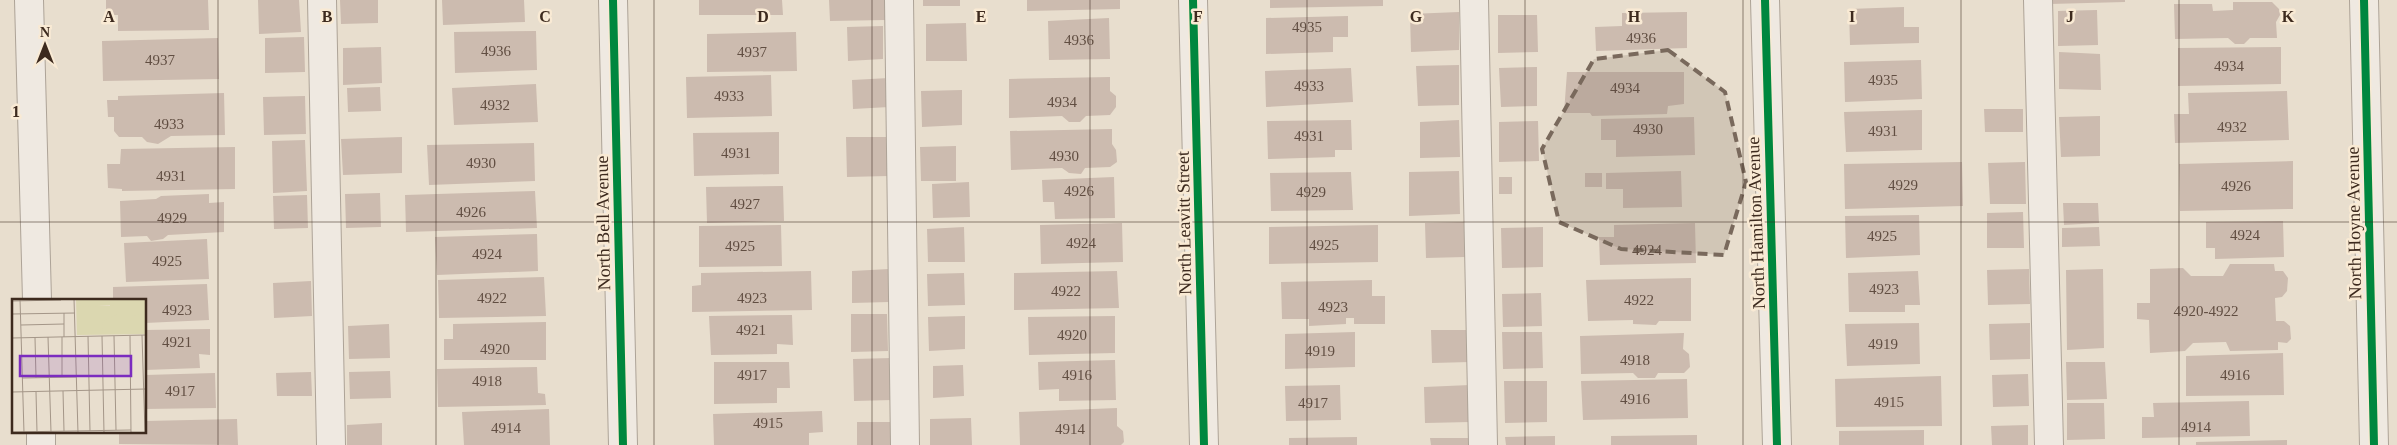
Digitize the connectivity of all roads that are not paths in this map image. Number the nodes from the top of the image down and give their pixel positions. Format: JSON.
{"nodes":[{"id":1,"x":29,"y":0,"type":"edge"},
{"id":2,"x":322,"y":0,"type":"edge"},
{"id":3,"x":614,"y":0,"type":"edge"},
{"id":4,"x":899,"y":0,"type":"edge"},
{"id":5,"x":1193,"y":0,"type":"edge"},
{"id":6,"x":1474,"y":0,"type":"edge"},
{"id":7,"x":1765,"y":0,"type":"edge"},
{"id":8,"x":2038,"y":0,"type":"edge"},
{"id":9,"x":2364,"y":0,"type":"edge"},
{"id":10,"x":37,"y":299,"type":"edge"},
{"id":11,"x":41,"y":432,"type":"edge"},
{"id":12,"x":41,"y":445,"type":"edge"},
{"id":13,"x":331,"y":445,"type":"edge"},
{"id":14,"x":622,"y":445,"type":"edge"},
{"id":15,"x":905,"y":445,"type":"edge"},
{"id":16,"x":1204,"y":445,"type":"edge"},
{"id":17,"x":1483,"y":445,"type":"edge"},
{"id":18,"x":1776,"y":445,"type":"edge"},
{"id":19,"x":2049,"y":445,"type":"edge"},
{"id":20,"x":2374,"y":445,"type":"edge"}],
"edges":[{"from":1,"to":10,"type":"street"},
{"from":2,"to":13,"type":"street"},
{"from":3,"to":14,"type":"street","name":"North Bell Avenue"},
{"from":4,"to":15,"type":"street"},
{"from":5,"to":16,"type":"street","name":"North Leavitt Street"},
{"from":6,"to":17,"type":"street"},
{"from":7,"to":18,"type":"street","name":"North Hamilton Avenue"},
{"from":8,"to":19,"type":"street"},
{"from":9,"to":20,"type":"street","name":"North Hoyne Avenue"},
{"from":11,"to":12,"type":"street"}]}
